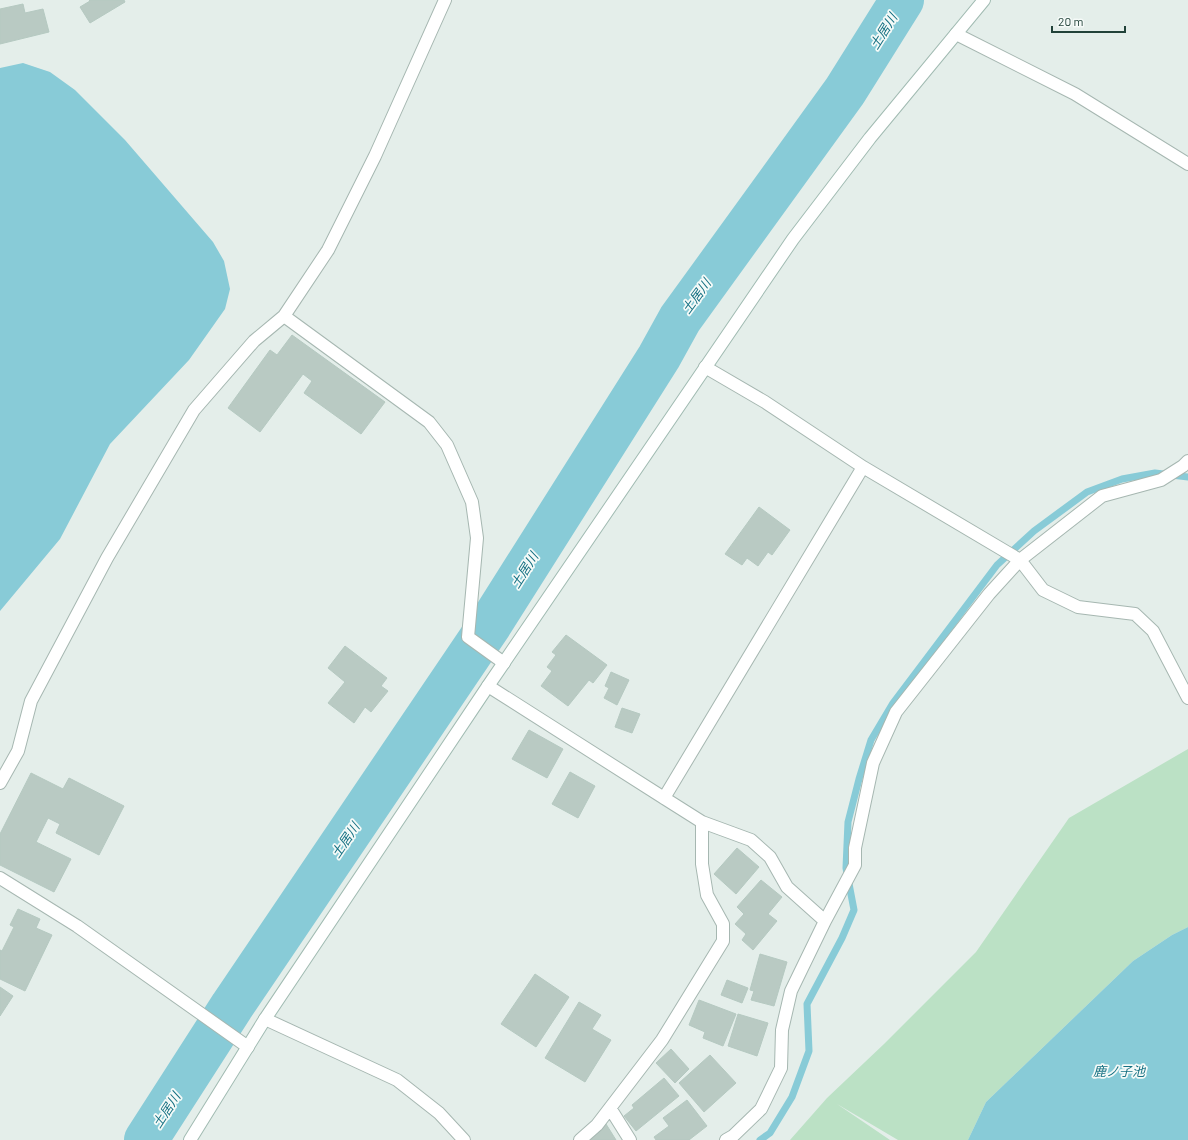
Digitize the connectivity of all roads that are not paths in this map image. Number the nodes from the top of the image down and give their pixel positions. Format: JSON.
{"nodes":[{"id":1,"x":445,"y":0,"type":"edge"},
{"id":2,"x":984,"y":0,"type":"edge"},
{"id":3,"x":956,"y":34,"type":"junction"},
{"id":4,"x":1188,"y":164,"type":"edge"},
{"id":5,"x":284,"y":316,"type":"junction"},
{"id":6,"x":705,"y":367,"type":"junction"},
{"id":7,"x":1188,"y":461,"type":"edge"},
{"id":8,"x":863,"y":467,"type":"junction"},
{"id":9,"x":1020,"y":560,"type":"junction"},
{"id":10,"x":504,"y":664,"type":"junction"},
{"id":11,"x":488,"y":686,"type":"junction"},
{"id":12,"x":1188,"y":698,"type":"edge"},
{"id":13,"x":0,"y":783,"type":"edge"},
{"id":14,"x":664,"y":798,"type":"junction"},
{"id":15,"x":702,"y":822,"type":"junction"},
{"id":16,"x":0,"y":878,"type":"edge"},
{"id":17,"x":825,"y":921,"type":"junction"},
{"id":18,"x":266,"y":1019,"type":"junction"},
{"id":19,"x":248,"y":1047,"type":"junction"},
{"id":20,"x":610,"y":1108,"type":"junction"},
{"id":21,"x":190,"y":1140,"type":"edge"},
{"id":22,"x":464,"y":1140,"type":"edge"},
{"id":23,"x":580,"y":1140,"type":"edge"},
{"id":24,"x":630,"y":1140,"type":"edge"},
{"id":25,"x":726,"y":1140,"type":"edge"}],
"edges":[{"from":1,"to":5,"type":"street"},
{"from":2,"to":3,"type":"street"},
{"from":3,"to":4,"type":"street"},
{"from":3,"to":6,"type":"street"},
{"from":5,"to":10,"type":"street"},
{"from":5,"to":13,"type":"street"},
{"from":6,"to":8,"type":"street"},
{"from":6,"to":10,"type":"street"},
{"from":7,"to":9,"type":"street"},
{"from":8,"to":9,"type":"street"},
{"from":8,"to":14,"type":"street"},
{"from":9,"to":12,"type":"street"},
{"from":9,"to":17,"type":"street"},
{"from":10,"to":11,"type":"street"},
{"from":11,"to":14,"type":"street"},
{"from":11,"to":18,"type":"street"},
{"from":14,"to":15,"type":"street"},
{"from":15,"to":17,"type":"street"},
{"from":15,"to":20,"type":"street"},
{"from":16,"to":19,"type":"street"},
{"from":17,"to":25,"type":"street"},
{"from":18,"to":19,"type":"street"},
{"from":18,"to":22,"type":"street"},
{"from":19,"to":21,"type":"street"},
{"from":20,"to":23,"type":"street"},
{"from":20,"to":24,"type":"street"}]}
